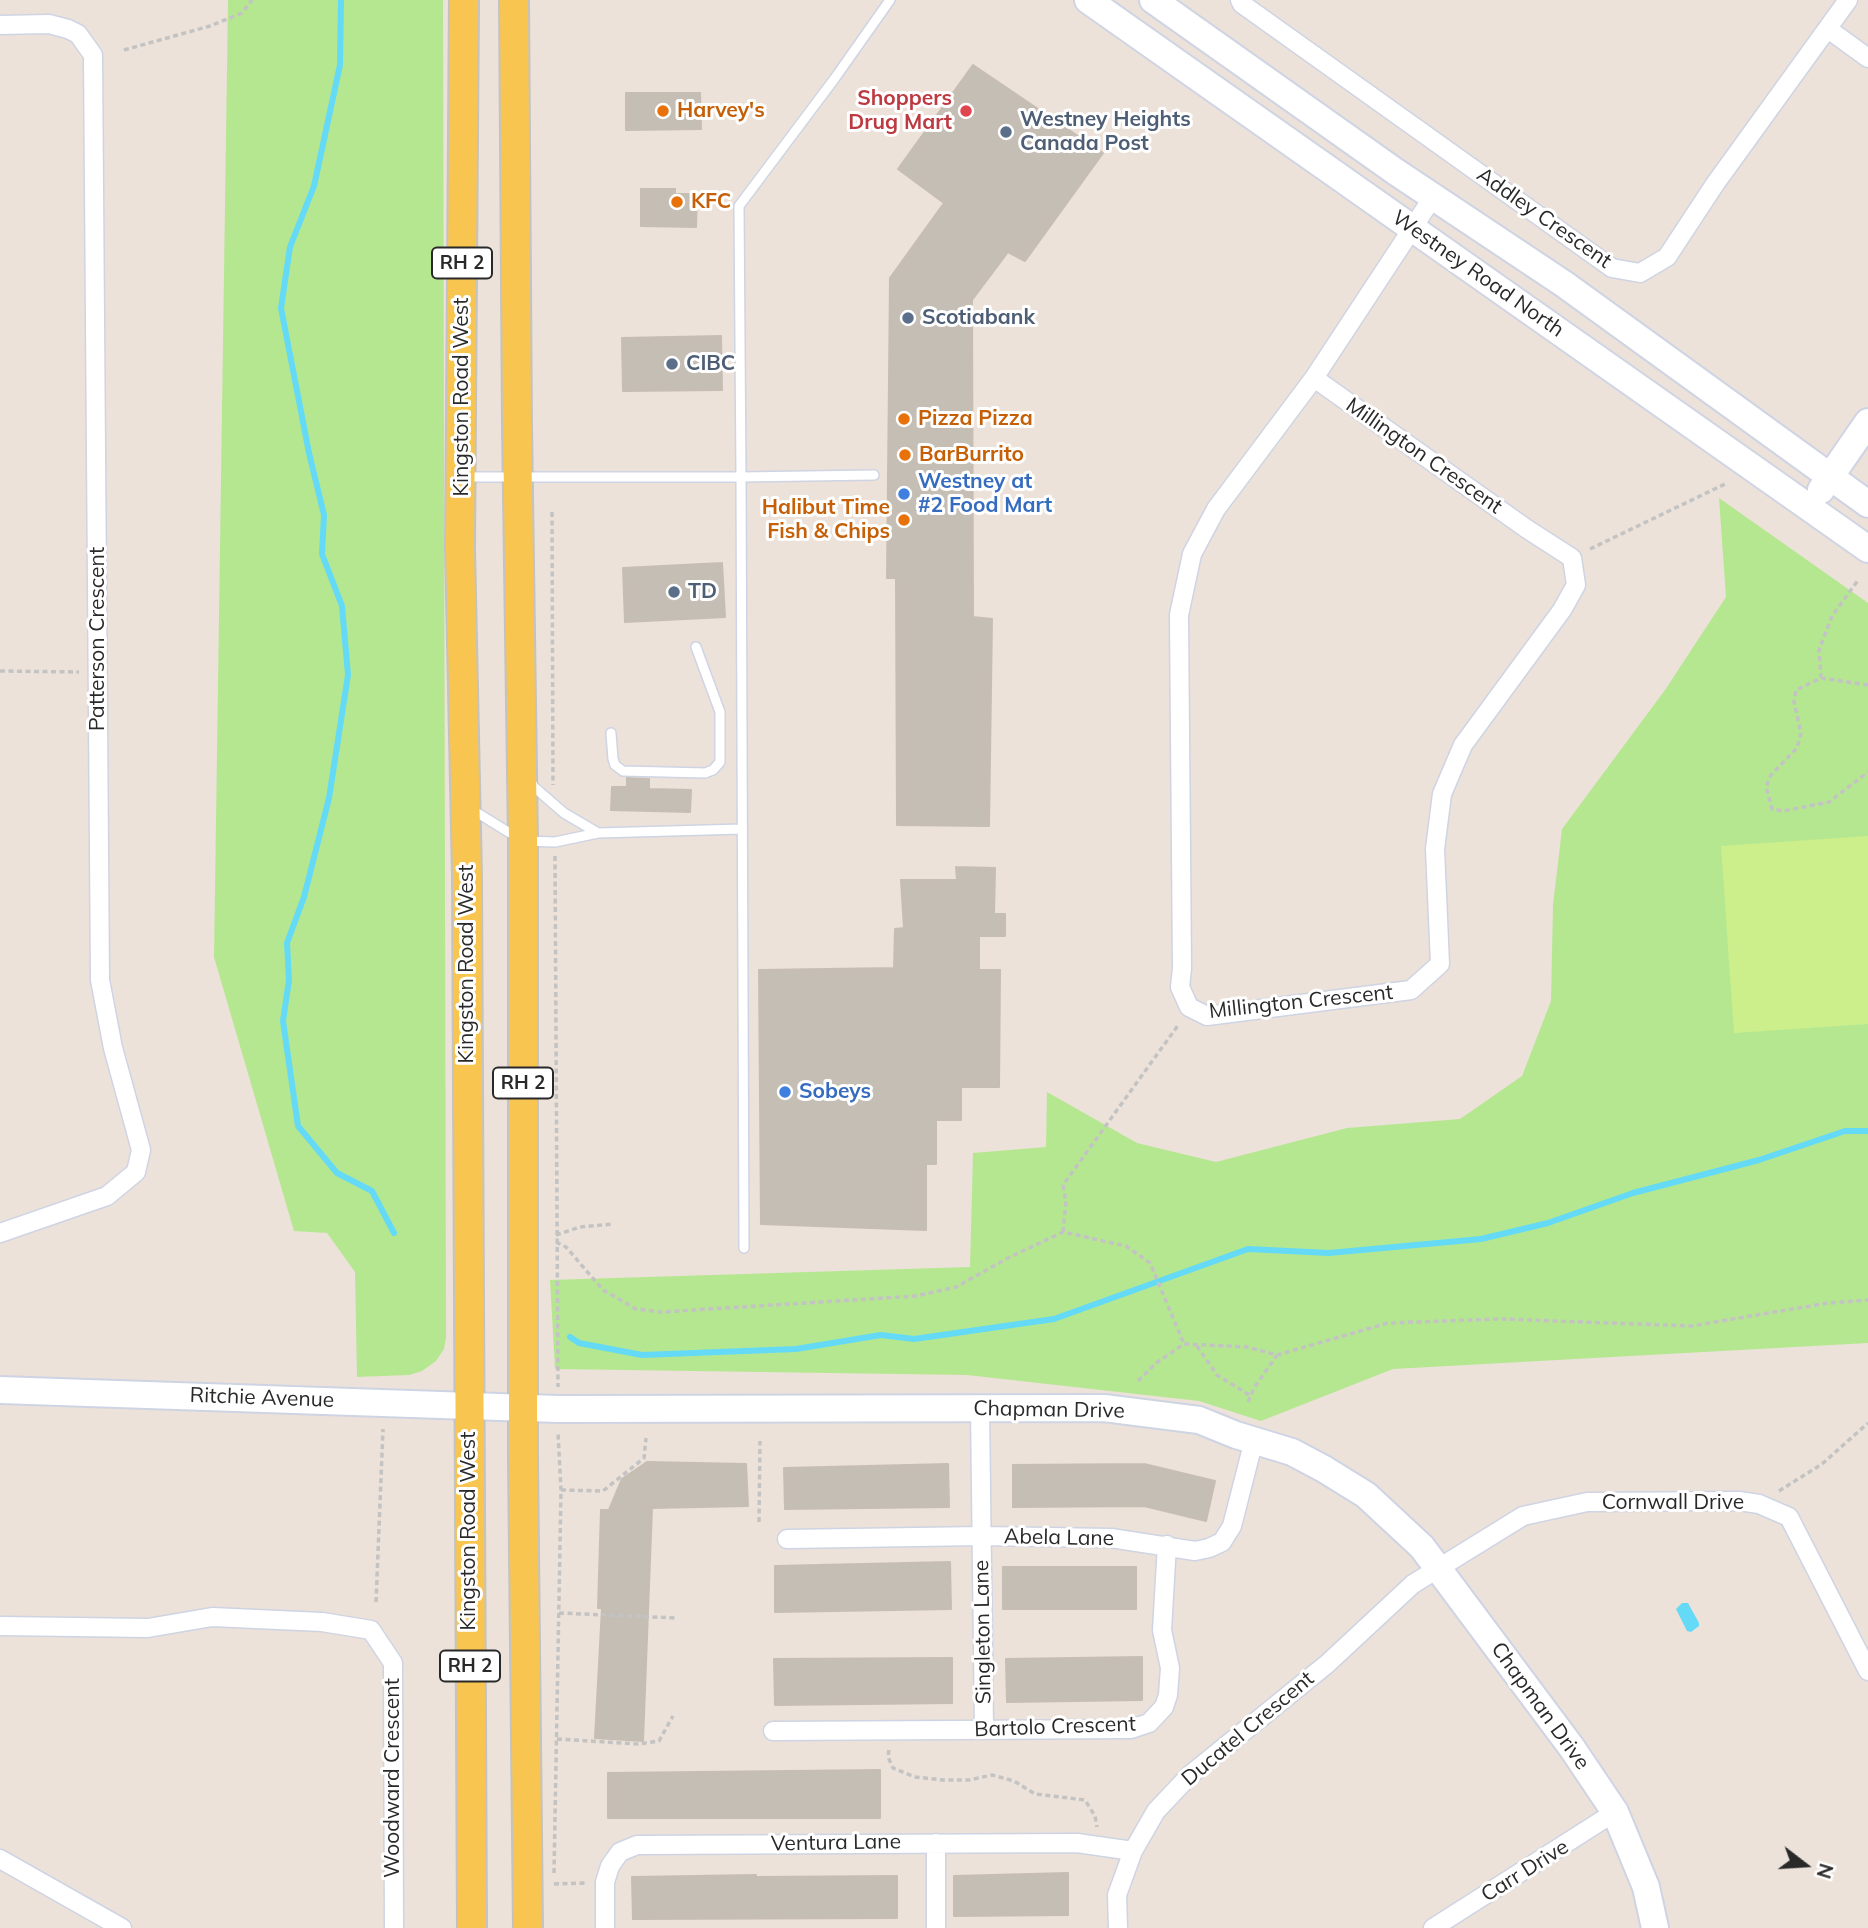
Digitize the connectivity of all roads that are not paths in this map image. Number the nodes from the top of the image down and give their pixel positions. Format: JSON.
{"nodes":[{"id":1,"x":464,"y":0,"type":"edge"},
{"id":2,"x":514,"y":0,"type":"edge"},
{"id":3,"x":890,"y":0,"type":"edge"},
{"id":4,"x":1088,"y":0,"type":"edge"},
{"id":5,"x":1153,"y":0,"type":"edge"},
{"id":6,"x":1240,"y":0,"type":"edge"},
{"id":7,"x":1848,"y":0,"type":"edge"},
{"id":8,"x":0,"y":25,"type":"edge"},
{"id":9,"x":1828,"y":30,"type":"junction"},
{"id":10,"x":1868,"y":58,"type":"edge"},
{"id":11,"x":1282,"y":91,"type":"junction"},
{"id":12,"x":1261,"y":122,"type":"junction"},
{"id":13,"x":1433,"y":197,"type":"junction"},
{"id":14,"x":1413,"y":228,"type":"junction"},
{"id":15,"x":1314,"y":378,"type":"junction"},
{"id":16,"x":1868,"y":422,"type":"edge"},
{"id":17,"x":874,"y":475,"type":"dead end"},
{"id":18,"x":461,"y":477,"type":"junction"},
{"id":19,"x":519,"y":477,"type":"junction"},
{"id":20,"x":741,"y":477,"type":"junction"},
{"id":21,"x":1830,"y":477,"type":"junction"},
{"id":22,"x":1868,"y":504,"type":"edge"},
{"id":23,"x":1809,"y":509,"type":"junction"},
{"id":24,"x":1868,"y":549,"type":"edge"},
{"id":25,"x":696,"y":647,"type":"dead end"},
{"id":26,"x":611,"y":733,"type":"dead end"},
{"id":27,"x":523,"y":759,"type":"junction"},
{"id":28,"x":465,"y":805,"type":"junction"},
{"id":29,"x":742,"y":829,"type":"junction"},
{"id":30,"x":598,"y":833,"type":"junction"},
{"id":31,"x":523,"y":841,"type":"junction"},
{"id":32,"x":0,"y":1233,"type":"edge"},
{"id":33,"x":744,"y":1248,"type":"dead end"},
{"id":34,"x":0,"y":1390,"type":"edge"},
{"id":35,"x":468,"y":1405,"type":"junction"},
{"id":36,"x":523,"y":1408,"type":"junction"},
{"id":37,"x":980,"y":1409,"type":"junction"},
{"id":38,"x":1254,"y":1440,"type":"junction"},
{"id":39,"x":982,"y":1536,"type":"junction"},
{"id":40,"x":787,"y":1539,"type":"dead end"},
{"id":41,"x":1167,"y":1545,"type":"junction"},
{"id":42,"x":1439,"y":1570,"type":"junction"},
{"id":43,"x":0,"y":1626,"type":"edge"},
{"id":44,"x":1868,"y":1671,"type":"edge"},
{"id":45,"x":984,"y":1729,"type":"junction"},
{"id":46,"x":773,"y":1731,"type":"dead end"},
{"id":47,"x":1615,"y":1812,"type":"junction"},
{"id":48,"x":936,"y":1843,"type":"junction"},
{"id":49,"x":1133,"y":1851,"type":"junction"},
{"id":50,"x":0,"y":1859,"type":"edge"},
{"id":51,"x":122,"y":1928,"type":"edge"},
{"id":52,"x":394,"y":1928,"type":"edge"},
{"id":53,"x":472,"y":1928,"type":"edge"},
{"id":54,"x":527,"y":1928,"type":"edge"},
{"id":55,"x":605,"y":1928,"type":"edge"},
{"id":56,"x":936,"y":1928,"type":"edge"},
{"id":57,"x":1118,"y":1928,"type":"edge"},
{"id":58,"x":1433,"y":1928,"type":"edge"},
{"id":59,"x":1655,"y":1928,"type":"edge"}],
"edges":[{"from":1,"to":18,"type":"main road","name":"Kingston Road West","number":"RH 2"},
{"from":2,"to":19,"type":"main road","number":"RH 2"},
{"from":3,"to":20,"type":"lane"},
{"from":4,"to":12,"type":"street","name":"Westney Road North"},
{"from":5,"to":11,"type":"street","name":"Westney Road North"},
{"from":6,"to":9,"type":"street","name":"Addley Crescent"},
{"from":7,"to":9,"type":"street","name":"Addley Crescent"},
{"from":8,"to":32,"type":"street","name":"Patterson Crescent"},
{"from":9,"to":10,"type":"street"},
{"from":11,"to":12,"type":"street"},
{"from":11,"to":13,"type":"street","name":"Westney Road North"},
{"from":12,"to":14,"type":"street","name":"Westney Road North"},
{"from":13,"to":14,"type":"street","name":"Millington Crescent"},
{"from":13,"to":21,"type":"street","name":"Westney Road North"},
{"from":14,"to":15,"type":"street","name":"Millington Crescent"},
{"from":14,"to":23,"type":"street","name":"Westney Road North"},
{"from":15,"to":15,"type":"street","name":"Millington Crescent"},
{"from":16,"to":21,"type":"street"},
{"from":17,"to":20,"type":"lane"},
{"from":18,"to":19,"type":"lane"},
{"from":18,"to":28,"type":"main road","name":"Kingston Road West","number":"RH 2"},
{"from":19,"to":20,"type":"lane"},
{"from":19,"to":27,"type":"main road","number":"RH 2"},
{"from":20,"to":29,"type":"lane"},
{"from":21,"to":22,"type":"street","name":"Westney Road North"},
{"from":21,"to":23,"type":"street"},
{"from":23,"to":24,"type":"street","name":"Westney Road North"},
{"from":25,"to":26,"type":"lane"},
{"from":27,"to":30,"type":"lane"},
{"from":27,"to":31,"type":"main road","number":"RH 2"},
{"from":28,"to":31,"type":"lane"},
{"from":28,"to":35,"type":"main road","name":"Kingston Road West","number":"RH 2"},
{"from":29,"to":30,"type":"lane"},
{"from":29,"to":33,"type":"lane"},
{"from":30,"to":31,"type":"lane"},
{"from":31,"to":36,"type":"main road","number":"RH 2"},
{"from":34,"to":35,"type":"street","name":"Ritchie Avenue"},
{"from":35,"to":36,"type":"street","name":"Ritchie Avenue"},
{"from":35,"to":53,"type":"main road","name":"Kingston Road West","number":"RH 2"},
{"from":36,"to":37,"type":"street","name":"Chapman Drive"},
{"from":36,"to":54,"type":"main road","number":"RH 2"},
{"from":37,"to":38,"type":"street","name":"Chapman Drive"},
{"from":37,"to":39,"type":"street","name":"Singleton Lane"},
{"from":38,"to":41,"type":"street","name":"Abela Lane"},
{"from":38,"to":42,"type":"street","name":"Chapman Drive"},
{"from":39,"to":40,"type":"street","name":"Abela Lane"},
{"from":39,"to":41,"type":"street","name":"Abela Lane"},
{"from":39,"to":45,"type":"street","name":"Singleton Lane"},
{"from":41,"to":45,"type":"street","name":"Bartolo Crescent"},
{"from":42,"to":44,"type":"street","name":"Cornwall Drive"},
{"from":42,"to":47,"type":"street","name":"Chapman Drive"},
{"from":42,"to":49,"type":"street","name":"Ducatel Crescent"},
{"from":43,"to":52,"type":"street","name":"Woodward Crescent"},
{"from":45,"to":46,"type":"street","name":"Bartolo Crescent"},
{"from":47,"to":58,"type":"street","name":"Carr Drive"},
{"from":47,"to":59,"type":"street","name":"Chapman Drive"},
{"from":48,"to":49,"type":"street","name":"Ventura Lane"},
{"from":48,"to":55,"type":"street","name":"Ventura Lane"},
{"from":48,"to":56,"type":"street"},
{"from":49,"to":57,"type":"street","name":"Ducatel Crescent"},
{"from":50,"to":51,"type":"street"}]}
